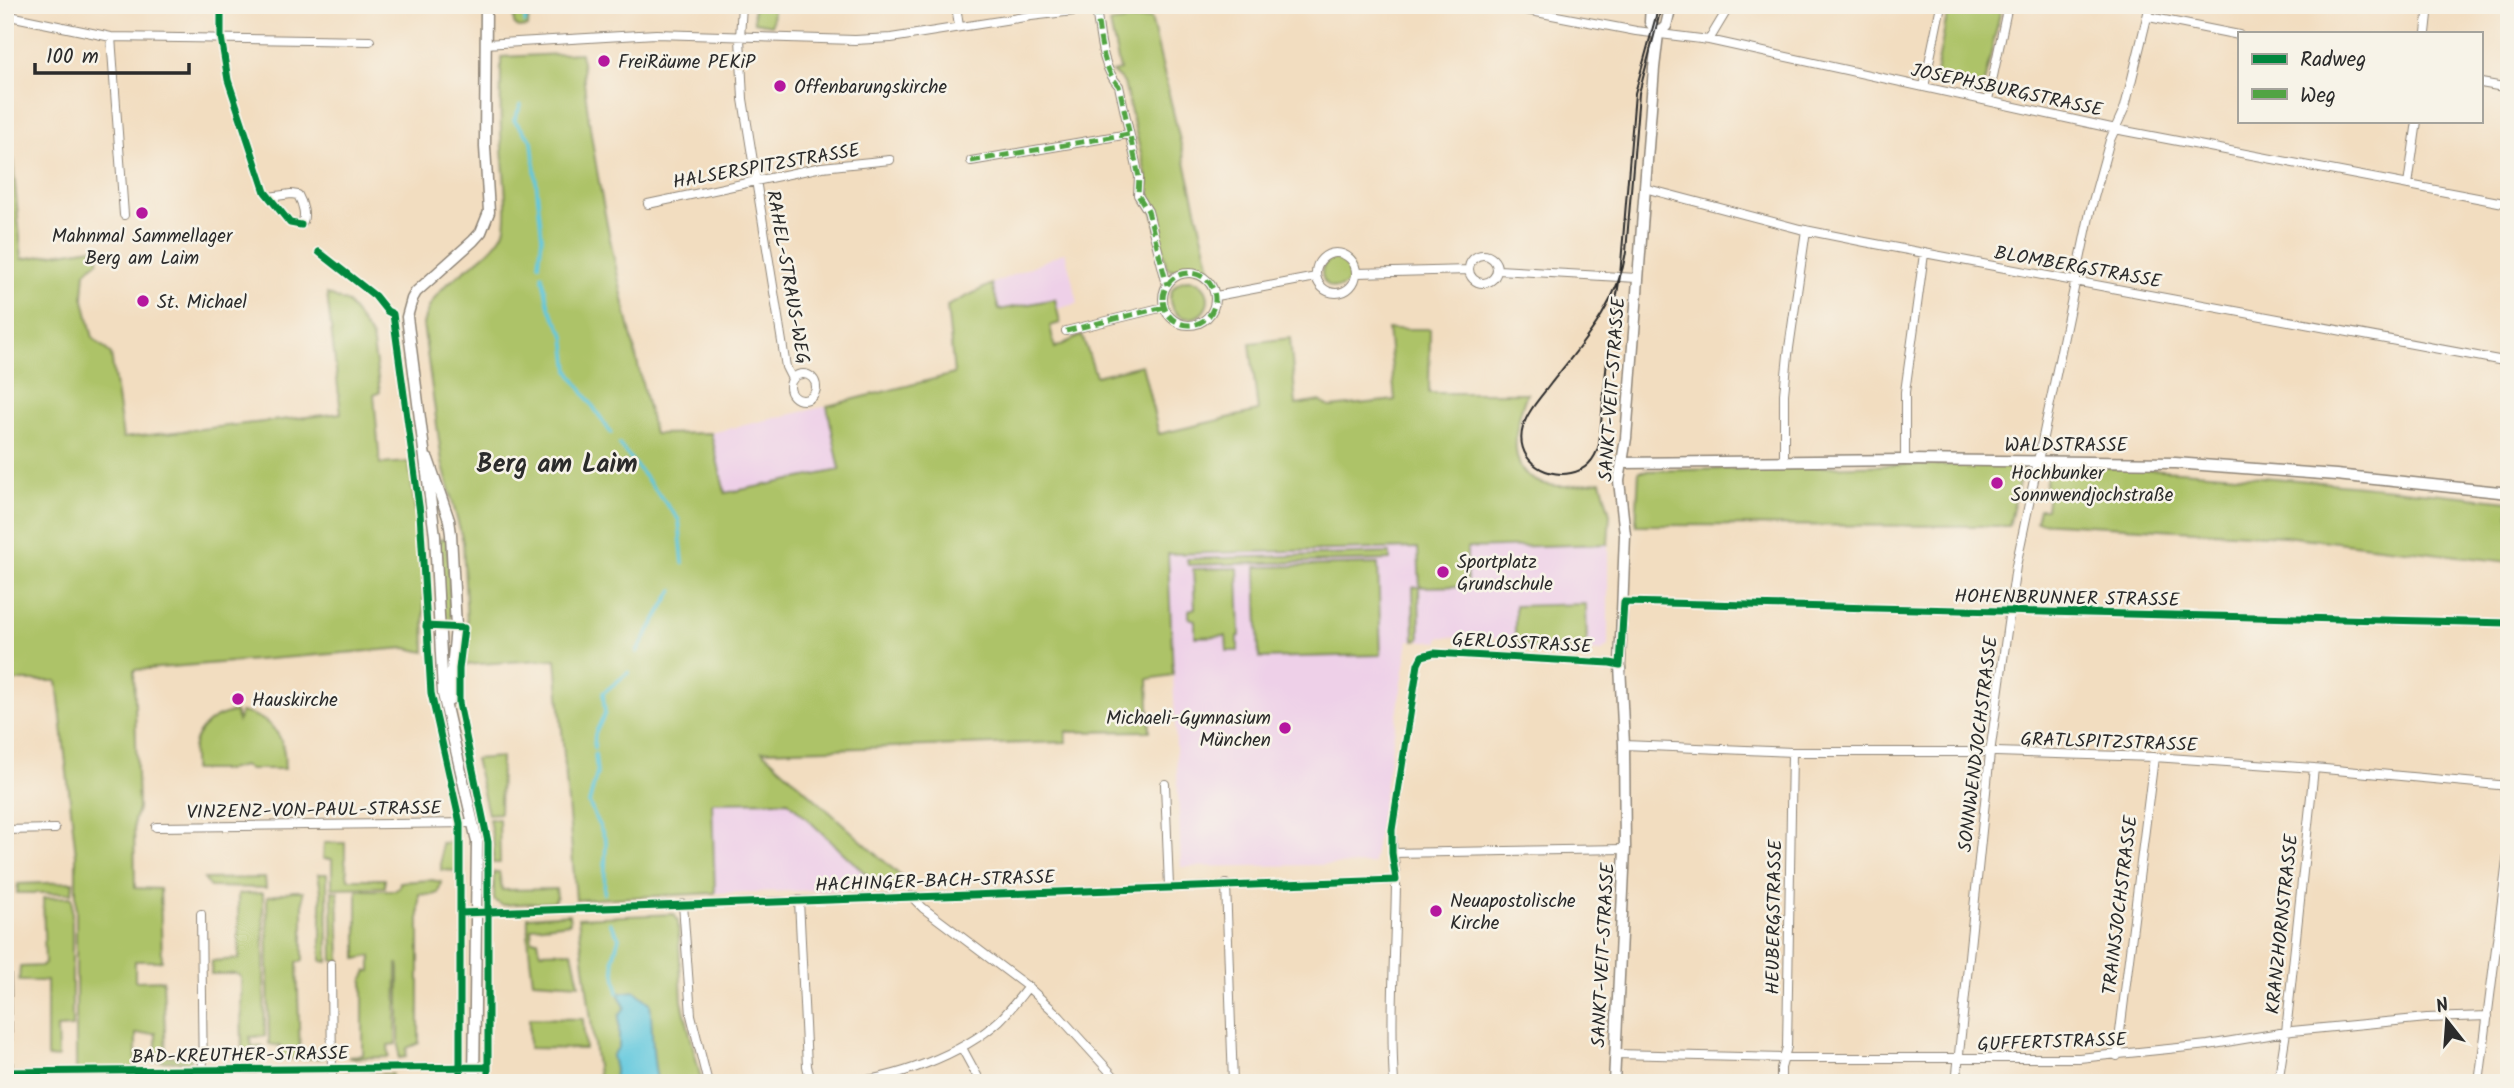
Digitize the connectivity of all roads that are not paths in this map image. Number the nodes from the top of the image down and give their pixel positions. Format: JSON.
{"nodes":[{"id":1,"x":221,"y":5,"type":"edge"},
{"id":2,"x":486,"y":5,"type":"edge"},
{"id":3,"x":743,"y":5,"type":"edge"},
{"id":4,"x":956,"y":5,"type":"edge"},
{"id":5,"x":1125,"y":5,"type":"edge"},
{"id":6,"x":1499,"y":5,"type":"edge"},
{"id":7,"x":1651,"y":5,"type":"edge"},
{"id":8,"x":1671,"y":5,"type":"edge"},
{"id":9,"x":1730,"y":5,"type":"edge"},
{"id":10,"x":1941,"y":5,"type":"edge"},
{"id":11,"x":2008,"y":5,"type":"edge"},
{"id":12,"x":2150,"y":5,"type":"edge"},
{"id":13,"x":2429,"y":5,"type":"edge"},
{"id":14,"x":1096,"y":8,"type":"junction"},
{"id":15,"x":1535,"y":8,"type":"edge"},
{"id":16,"x":5,"y":15,"type":"edge"},
{"id":17,"x":2149,"y":17,"type":"junction"},
{"id":18,"x":958,"y":27,"type":"junction"},
{"id":19,"x":2427,"y":32,"type":"edge"},
{"id":20,"x":1658,"y":34,"type":"junction"},
{"id":21,"x":2238,"y":35,"type":"edge"},
{"id":22,"x":111,"y":37,"type":"junction"},
{"id":23,"x":221,"y":37,"type":"junction"},
{"id":24,"x":740,"y":38,"type":"junction"},
{"id":25,"x":1709,"y":40,"type":"junction"},
{"id":26,"x":370,"y":41,"type":"dead end"},
{"id":27,"x":485,"y":44,"type":"junction"},
{"id":28,"x":2482,"y":83,"type":"edge"},
{"id":29,"x":1924,"y":87,"type":"junction"},
{"id":30,"x":2509,"y":88,"type":"edge"},
{"id":31,"x":1988,"y":100,"type":"junction"},
{"id":32,"x":2417,"y":122,"type":"edge"},
{"id":33,"x":2116,"y":129,"type":"junction"},
{"id":34,"x":1129,"y":134,"type":"junction"},
{"id":35,"x":890,"y":160,"type":"dead end"},
{"id":36,"x":971,"y":161,"type":"dead end"},
{"id":37,"x":756,"y":180,"type":"junction"},
{"id":38,"x":2408,"y":185,"type":"junction"},
{"id":39,"x":1644,"y":188,"type":"junction"},
{"id":40,"x":269,"y":197,"type":"junction"},
{"id":41,"x":649,"y":204,"type":"dead end"},
{"id":42,"x":2509,"y":204,"type":"edge"},
{"id":43,"x":124,"y":215,"type":"dead end"},
{"id":44,"x":1807,"y":230,"type":"junction"},
{"id":45,"x":1924,"y":254,"type":"junction"},
{"id":46,"x":1469,"y":270,"type":"junction"},
{"id":47,"x":1498,"y":270,"type":"junction"},
{"id":48,"x":1356,"y":273,"type":"junction"},
{"id":49,"x":1316,"y":277,"type":"junction"},
{"id":50,"x":1637,"y":278,"type":"junction"},
{"id":51,"x":2077,"y":282,"type":"junction"},
{"id":52,"x":1167,"y":285,"type":"junction"},
{"id":53,"x":1216,"y":296,"type":"junction"},
{"id":54,"x":1164,"y":307,"type":"junction"},
{"id":55,"x":1066,"y":331,"type":"dead end"},
{"id":56,"x":2509,"y":362,"type":"edge"},
{"id":57,"x":792,"y":379,"type":"dead end"},
{"id":58,"x":422,"y":443,"type":"junction"},
{"id":59,"x":1905,"y":460,"type":"junction"},
{"id":60,"x":1784,"y":461,"type":"junction"},
{"id":61,"x":2039,"y":461,"type":"junction"},
{"id":62,"x":1622,"y":463,"type":"junction"},
{"id":63,"x":2509,"y":493,"type":"edge"},
{"id":64,"x":1624,"y":602,"type":"junction"},
{"id":65,"x":2009,"y":611,"type":"junction"},
{"id":66,"x":2509,"y":623,"type":"edge"},
{"id":67,"x":1620,"y":665,"type":"junction"},
{"id":68,"x":448,"y":709,"type":"junction"},
{"id":69,"x":1624,"y":745,"type":"junction"},
{"id":70,"x":1792,"y":752,"type":"junction"},
{"id":71,"x":1990,"y":753,"type":"junction"},
{"id":72,"x":2154,"y":757,"type":"junction"},
{"id":73,"x":2314,"y":768,"type":"junction"},
{"id":74,"x":1165,"y":783,"type":"dead end"},
{"id":75,"x":2509,"y":786,"type":"edge"},
{"id":76,"x":473,"y":823,"type":"junction"},
{"id":77,"x":156,"y":827,"type":"dead end"},
{"id":78,"x":55,"y":829,"type":"dead end"},
{"id":79,"x":5,"y":830,"type":"edge"},
{"id":80,"x":2509,"y":845,"type":"edge"},
{"id":81,"x":1625,"y":849,"type":"junction"},
{"id":82,"x":1392,"y":853,"type":"junction"},
{"id":83,"x":1396,"y":880,"type":"junction"},
{"id":84,"x":1226,"y":884,"type":"junction"},
{"id":85,"x":1170,"y":887,"type":"junction"},
{"id":86,"x":911,"y":896,"type":"junction"},
{"id":87,"x":799,"y":900,"type":"junction"},
{"id":88,"x":683,"y":904,"type":"junction"},
{"id":89,"x":476,"y":912,"type":"junction"},
{"id":90,"x":201,"y":914,"type":"dead end"},
{"id":91,"x":6,"y":915,"type":"edge"},
{"id":92,"x":2505,"y":917,"type":"edge"},
{"id":93,"x":331,"y":964,"type":"dead end"},
{"id":94,"x":1028,"y":988,"type":"junction"},
{"id":95,"x":2488,"y":1016,"type":"junction"},
{"id":96,"x":2286,"y":1032,"type":"junction"},
{"id":97,"x":962,"y":1048,"type":"junction"},
{"id":98,"x":1615,"y":1054,"type":"junction"},
{"id":99,"x":2117,"y":1056,"type":"junction"},
{"id":100,"x":1784,"y":1058,"type":"junction"},
{"id":101,"x":1958,"y":1059,"type":"junction"},
{"id":102,"x":474,"y":1067,"type":"junction"},
{"id":103,"x":332,"y":1068,"type":"junction"},
{"id":104,"x":203,"y":1069,"type":"junction"},
{"id":105,"x":7,"y":1072,"type":"edge"},
{"id":106,"x":814,"y":1081,"type":"edge"},
{"id":107,"x":856,"y":1082,"type":"edge"},
{"id":108,"x":9,"y":1083,"type":"edge"},
{"id":109,"x":203,"y":1083,"type":"edge"},
{"id":110,"x":332,"y":1083,"type":"edge"},
{"id":111,"x":474,"y":1083,"type":"edge"},
{"id":112,"x":708,"y":1083,"type":"edge"},
{"id":113,"x":842,"y":1083,"type":"edge"},
{"id":114,"x":981,"y":1083,"type":"edge"},
{"id":115,"x":1119,"y":1083,"type":"edge"},
{"id":116,"x":1233,"y":1083,"type":"edge"},
{"id":117,"x":1394,"y":1083,"type":"edge"},
{"id":118,"x":1614,"y":1083,"type":"edge"},
{"id":119,"x":1781,"y":1083,"type":"edge"},
{"id":120,"x":1956,"y":1083,"type":"edge"},
{"id":121,"x":2278,"y":1083,"type":"edge"},
{"id":122,"x":2479,"y":1083,"type":"edge"}],
"edges":[{"from":1,"to":23,"type":"street"},
{"from":2,"to":27,"type":"street"},
{"from":3,"to":24,"type":"street","name":"RAHEL-STRAUS-WEG"},
{"from":4,"to":18,"type":"street"},
{"from":5,"to":14,"type":"street"},
{"from":6,"to":15,"type":"street","name":"JOSEPHSBURGSTRASSE"},
{"from":7,"to":20,"type":"street","name":"SANKT-VEIT-STRASSE"},
{"from":8,"to":20,"type":"street","name":"SANKT-VEIT-STRASSE"},
{"from":9,"to":25,"type":"street"},
{"from":10,"to":29,"type":"street"},
{"from":11,"to":31,"type":"street"},
{"from":12,"to":17,"type":"street","name":"SONNWENDJOCHSTRASSE"},
{"from":13,"to":19,"type":"street"},
{"from":14,"to":18,"type":"street"},
{"from":14,"to":34,"type":"street"},
{"from":15,"to":20,"type":"street","name":"JOSEPHSBURGSTRASSE"},
{"from":16,"to":22,"type":"street"},
{"from":17,"to":21,"type":"street"},
{"from":17,"to":33,"type":"street","name":"SONNWENDJOCHSTRASSE"},
{"from":18,"to":24,"type":"street"},
{"from":20,"to":25,"type":"street","name":"JOSEPHSBURGSTRASSE"},
{"from":20,"to":39,"type":"street","name":"SANKT-VEIT-STRASSE"},
{"from":22,"to":23,"type":"street"},
{"from":22,"to":43,"type":"street"},
{"from":23,"to":26,"type":"street"},
{"from":23,"to":40,"type":"street"},
{"from":24,"to":27,"type":"street"},
{"from":24,"to":37,"type":"street","name":"RAHEL-STRAUS-WEG"},
{"from":25,"to":29,"type":"street","name":"JOSEPHSBURGSTRASSE"},
{"from":27,"to":58,"type":"street"},
{"from":28,"to":30,"type":"street"},
{"from":29,"to":31,"type":"street","name":"JOSEPHSBURGSTRASSE"},
{"from":31,"to":33,"type":"street","name":"JOSEPHSBURGSTRASSE"},
{"from":32,"to":38,"type":"street"},
{"from":33,"to":38,"type":"street","name":"JOSEPHSBURGSTRASSE"},
{"from":33,"to":51,"type":"street","name":"SONNWENDJOCHSTRASSE"},
{"from":34,"to":36,"type":"street"},
{"from":34,"to":52,"type":"street"},
{"from":35,"to":37,"type":"street","name":"HALSERSPITZSTRASSE"},
{"from":37,"to":41,"type":"street","name":"HALSERSPITZSTRASSE"},
{"from":37,"to":57,"type":"street","name":"RAHEL-STRAUS-WEG"},
{"from":38,"to":42,"type":"street","name":"JOSEPHSBURGSTRASSE"},
{"from":39,"to":44,"type":"street","name":"BLOMBERGSTRASSE"},
{"from":39,"to":50,"type":"street","name":"SANKT-VEIT-STRASSE"},
{"from":40,"to":40,"type":"street"},
{"from":44,"to":45,"type":"street","name":"BLOMBERGSTRASSE"},
{"from":44,"to":60,"type":"street"},
{"from":45,"to":51,"type":"street","name":"BLOMBERGSTRASSE"},
{"from":45,"to":59,"type":"street"},
{"from":46,"to":47,"type":"street"},
{"from":46,"to":47,"type":"street"},
{"from":46,"to":48,"type":"street"},
{"from":47,"to":50,"type":"street"},
{"from":48,"to":49,"type":"street"},
{"from":48,"to":49,"type":"street"},
{"from":49,"to":53,"type":"street"},
{"from":50,"to":62,"type":"street","name":"SANKT-VEIT-STRASSE"},
{"from":51,"to":56,"type":"street","name":"BLOMBERGSTRASSE"},
{"from":51,"to":61,"type":"street","name":"SONNWENDJOCHSTRASSE"},
{"from":52,"to":53,"type":"street"},
{"from":52,"to":54,"type":"street"},
{"from":53,"to":54,"type":"street"},
{"from":54,"to":55,"type":"street"},
{"from":58,"to":68,"type":"street"},
{"from":58,"to":68,"type":"street"},
{"from":59,"to":60,"type":"street","name":"WALDSTRASSE"},
{"from":59,"to":61,"type":"street","name":"WALDSTRASSE"},
{"from":60,"to":62,"type":"street","name":"WALDSTRASSE"},
{"from":61,"to":63,"type":"street","name":"WALDSTRASSE"},
{"from":61,"to":65,"type":"street","name":"SONNWENDJOCHSTRASSE"},
{"from":62,"to":64,"type":"street","name":"SANKT-VEIT-STRASSE"},
{"from":64,"to":65,"type":"street","name":"HOHENBRUNNER STRASSE"},
{"from":64,"to":67,"type":"street","name":"SANKT-VEIT-STRASSE"},
{"from":65,"to":66,"type":"street","name":"HOHENBRUNNER STRASSE"},
{"from":65,"to":71,"type":"street","name":"SONNWENDJOCHSTRASSE"},
{"from":67,"to":69,"type":"street","name":"SANKT-VEIT-STRASSE"},
{"from":67,"to":82,"type":"street","name":"GERLOSSTRASSE"},
{"from":68,"to":76,"type":"street"},
{"from":69,"to":70,"type":"street","name":"GRATLSPITZSTRASSE"},
{"from":69,"to":81,"type":"street","name":"SANKT-VEIT-STRASSE"},
{"from":70,"to":71,"type":"street","name":"GRATLSPITZSTRASSE"},
{"from":70,"to":100,"type":"street","name":"HEUBERGSTRASSE"},
{"from":71,"to":72,"type":"street","name":"GRATLSPITZSTRASSE"},
{"from":71,"to":101,"type":"street","name":"SONNWENDJOCHSTRASSE"},
{"from":72,"to":73,"type":"street","name":"GRATLSPITZSTRASSE"},
{"from":72,"to":99,"type":"street","name":"TRAINSJOCHSTRASSE"},
{"from":73,"to":75,"type":"street","name":"GRATLSPITZSTRASSE"},
{"from":73,"to":96,"type":"street","name":"KRANZHORNSTRASSE"},
{"from":74,"to":85,"type":"street"},
{"from":76,"to":77,"type":"street","name":"VINZENZ-VON-PAUL-STRASSE"},
{"from":76,"to":89,"type":"street"},
{"from":78,"to":79,"type":"street"},
{"from":80,"to":92,"type":"street"},
{"from":81,"to":82,"type":"street"},
{"from":81,"to":98,"type":"street","name":"SANKT-VEIT-STRASSE"},
{"from":82,"to":83,"type":"street"},
{"from":83,"to":84,"type":"street","name":"HACHINGER-BACH-STRASSE"},
{"from":83,"to":117,"type":"street"},
{"from":84,"to":85,"type":"street","name":"HACHINGER-BACH-STRASSE"},
{"from":84,"to":116,"type":"street"},
{"from":85,"to":86,"type":"street","name":"HACHINGER-BACH-STRASSE"},
{"from":86,"to":87,"type":"street","name":"HACHINGER-BACH-STRASSE"},
{"from":86,"to":94,"type":"street"},
{"from":87,"to":88,"type":"street","name":"HACHINGER-BACH-STRASSE"},
{"from":87,"to":106,"type":"street"},
{"from":88,"to":89,"type":"street","name":"HACHINGER-BACH-STRASSE"},
{"from":88,"to":112,"type":"street"},
{"from":89,"to":102,"type":"street"},
{"from":90,"to":104,"type":"street"},
{"from":91,"to":105,"type":"street"},
{"from":92,"to":95,"type":"street"},
{"from":93,"to":103,"type":"street"},
{"from":94,"to":97,"type":"street"},
{"from":94,"to":115,"type":"street"},
{"from":95,"to":96,"type":"street","name":"GUFFERTSTRASSE"},
{"from":95,"to":122,"type":"street"},
{"from":96,"to":99,"type":"street","name":"GUFFERTSTRASSE"},
{"from":96,"to":121,"type":"street","name":"KRANZHORNSTRASSE"},
{"from":97,"to":107,"type":"street"},
{"from":97,"to":114,"type":"street"},
{"from":98,"to":100,"type":"street","name":"GUFFERTSTRASSE"},
{"from":98,"to":118,"type":"street","name":"SANKT-VEIT-STRASSE"},
{"from":99,"to":101,"type":"street","name":"GUFFERTSTRASSE"},
{"from":100,"to":101,"type":"street","name":"GUFFERTSTRASSE"},
{"from":100,"to":119,"type":"street","name":"HEUBERGSTRASSE"},
{"from":101,"to":120,"type":"street","name":"SONNWENDJOCHSTRASSE"},
{"from":102,"to":103,"type":"street","name":"BAD-KREUTHER-STRASSE"},
{"from":102,"to":111,"type":"street"},
{"from":103,"to":104,"type":"street","name":"BAD-KREUTHER-STRASSE"},
{"from":103,"to":110,"type":"street"},
{"from":104,"to":105,"type":"street","name":"BAD-KREUTHER-STRASSE"},
{"from":104,"to":109,"type":"street"},
{"from":105,"to":108,"type":"street"},
{"from":107,"to":113,"type":"street"}]}
